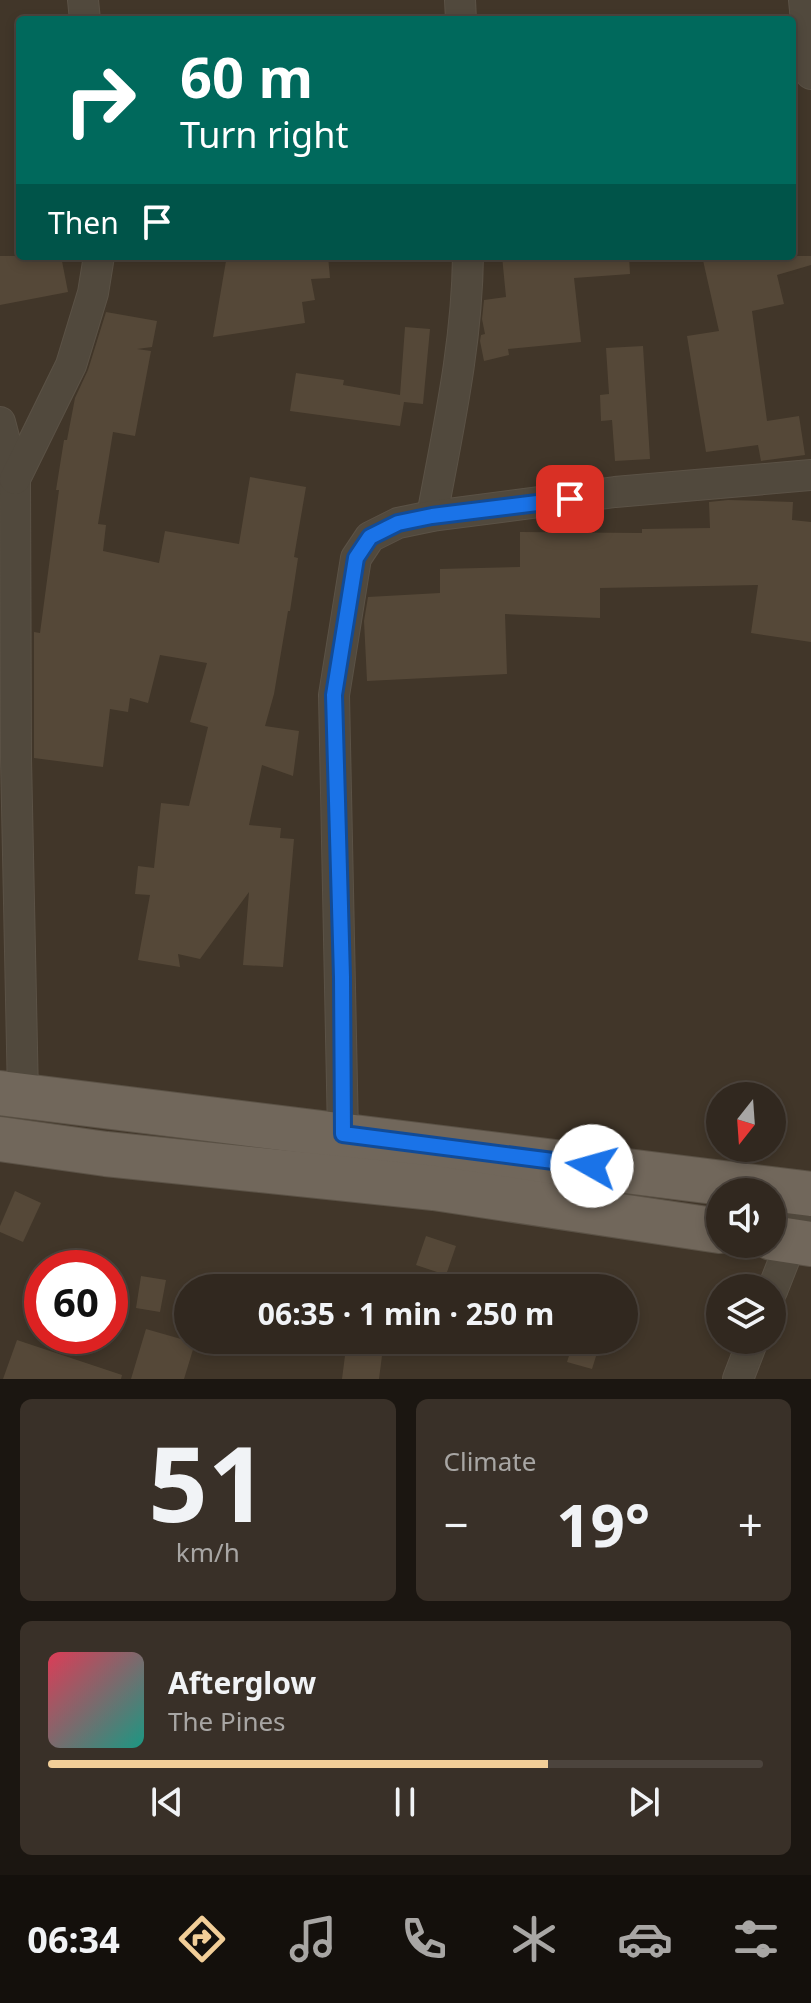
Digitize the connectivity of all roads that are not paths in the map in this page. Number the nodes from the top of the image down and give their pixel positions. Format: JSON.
{"nodes":[{"id":1,"x":804,"y":0,"type":"edge"},
{"id":2,"x":811,"y":74,"type":"edge"},
{"id":3,"x":98,"y":260,"type":"edge"},
{"id":4,"x":468,"y":260,"type":"edge"},
{"id":5,"x":0,"y":422,"type":"edge"},
{"id":6,"x":811,"y":475,"type":"edge"},
{"id":7,"x":15,"y":479,"type":"junction"},
{"id":8,"x":432,"y":516,"type":"junction"},
{"id":9,"x":11,"y":1095,"type":"edge"},
{"id":10,"x":343,"y":1134,"type":"junction"},
{"id":11,"x":0,"y":1139,"type":"edge"},
{"id":12,"x":810,"y":1194,"type":"edge"},
{"id":13,"x":706,"y":1229,"type":"edge"},
{"id":14,"x":791,"y":1241,"type":"edge"},
{"id":15,"x":778,"y":1274,"type":"edge"},
{"id":16,"x":748,"y":1354,"type":"edge"},
{"id":17,"x":738,"y":1379,"type":"edge"}],
"edges":[{"from":1,"to":2,"type":"street"},
{"from":3,"to":7,"type":"street"},
{"from":4,"to":8,"type":"street"},
{"from":5,"to":7,"type":"street"},
{"from":6,"to":8,"type":"street"},
{"from":7,"to":9,"type":"street"},
{"from":8,"to":10,"type":"street"},
{"from":9,"to":10,"type":"main road"},
{"from":10,"to":12,"type":"main road"},
{"from":11,"to":13,"type":"main road"},
{"from":12,"to":14,"type":"street"},
{"from":14,"to":15,"type":"street"},
{"from":16,"to":17,"type":"street"}]}
